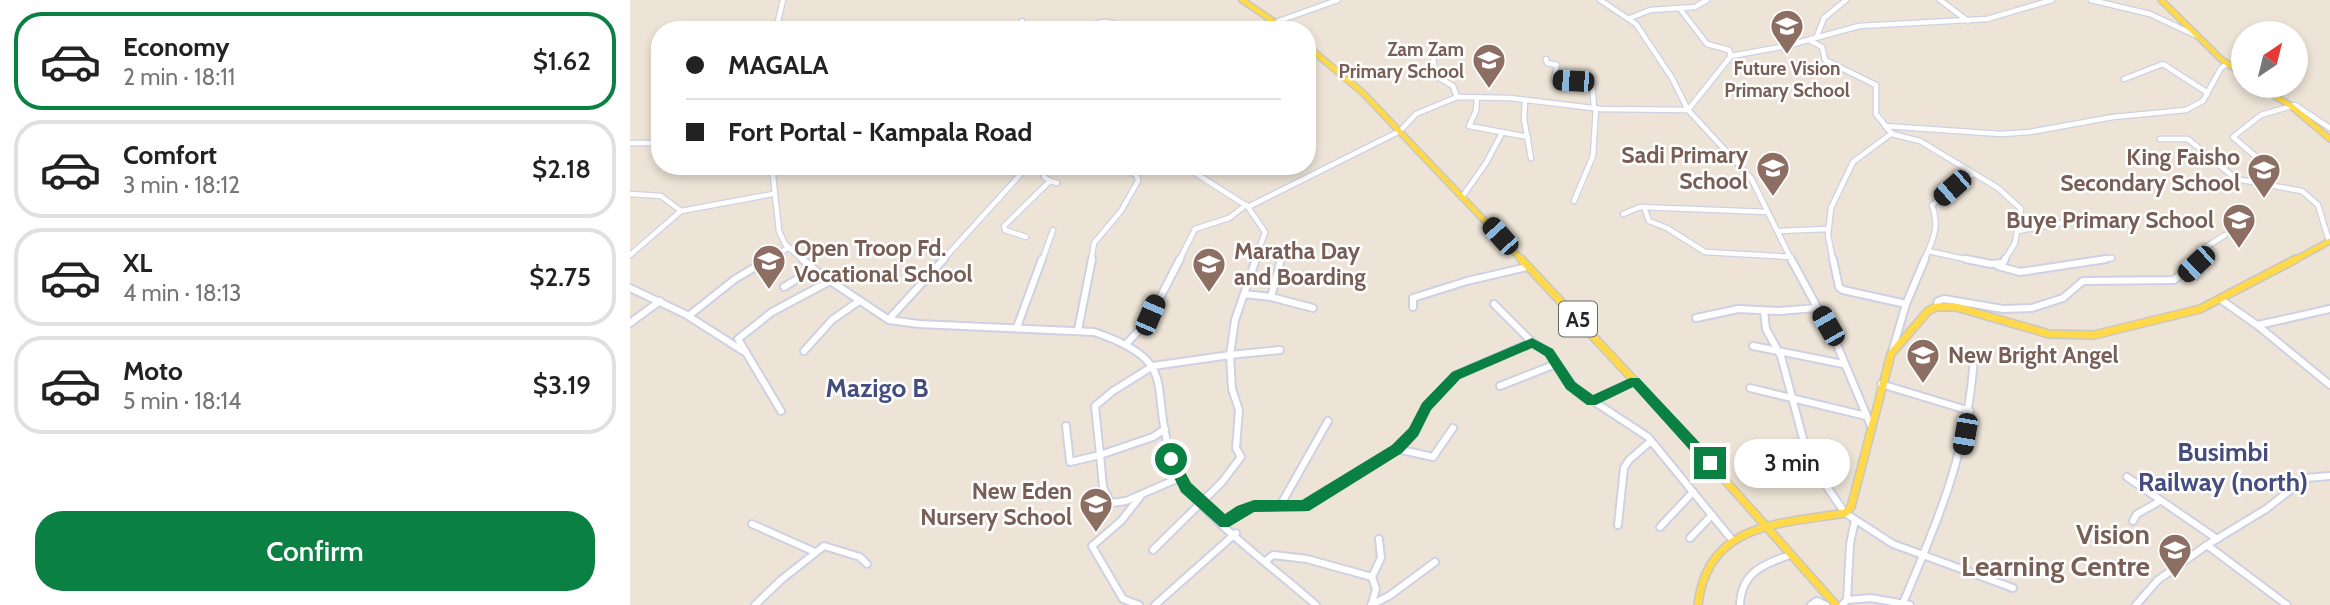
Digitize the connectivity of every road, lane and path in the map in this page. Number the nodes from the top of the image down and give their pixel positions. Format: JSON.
{"nodes":[{"id":1,"x":783,"y":0,"type":"edge"},
{"id":2,"x":1242,"y":0,"type":"edge"},
{"id":3,"x":1338,"y":0,"type":"edge"},
{"id":4,"x":1600,"y":0,"type":"edge"},
{"id":5,"x":1707,"y":0,"type":"edge"},
{"id":6,"x":1846,"y":0,"type":"edge"},
{"id":7,"x":1940,"y":0,"type":"edge"},
{"id":8,"x":2052,"y":0,"type":"edge"},
{"id":9,"x":2091,"y":0,"type":"edge"},
{"id":10,"x":2161,"y":0,"type":"edge"},
{"id":11,"x":1680,"y":9,"type":"junction"},
{"id":12,"x":1630,"y":18,"type":"junction"},
{"id":13,"x":778,"y":21,"type":"edge"},
{"id":14,"x":1274,"y":21,"type":"edge"},
{"id":15,"x":1279,"y":21,"type":"edge"},
{"id":16,"x":1969,"y":22,"type":"junction"},
{"id":17,"x":1817,"y":36,"type":"junction"},
{"id":18,"x":2197,"y":36,"type":"junction"},
{"id":19,"x":1807,"y":39,"type":"junction"},
{"id":20,"x":1316,"y":54,"type":"edge"},
{"id":21,"x":1433,"y":57,"type":"dead end"},
{"id":22,"x":1731,"y":57,"type":"junction"},
{"id":23,"x":1546,"y":59,"type":"dead end"},
{"id":24,"x":2227,"y":64,"type":"junction"},
{"id":25,"x":2231,"y":67,"type":"edge"},
{"id":26,"x":2124,"y":79,"type":"dead end"},
{"id":27,"x":2208,"y":93,"type":"junction"},
{"id":28,"x":1457,"y":97,"type":"junction"},
{"id":29,"x":1477,"y":98,"type":"junction"},
{"id":30,"x":2278,"y":98,"type":"edge"},
{"id":31,"x":1525,"y":101,"type":"junction"},
{"id":32,"x":2291,"y":106,"type":"junction"},
{"id":33,"x":1595,"y":108,"type":"junction"},
{"id":34,"x":1688,"y":110,"type":"junction"},
{"id":35,"x":1885,"y":125,"type":"junction"},
{"id":36,"x":1895,"y":127,"type":"junction"},
{"id":37,"x":2330,"y":128,"type":"edge"},
{"id":38,"x":1401,"y":131,"type":"junction"},
{"id":39,"x":1502,"y":133,"type":"junction"},
{"id":40,"x":1892,"y":134,"type":"junction"},
{"id":41,"x":1528,"y":137,"type":"junction"},
{"id":42,"x":2160,"y":139,"type":"dead end"},
{"id":43,"x":2330,"y":139,"type":"edge"},
{"id":44,"x":630,"y":143,"type":"edge"},
{"id":45,"x":651,"y":143,"type":"edge"},
{"id":46,"x":1531,"y":158,"type":"dead end"},
{"id":47,"x":2261,"y":161,"type":"dead end"},
{"id":48,"x":1316,"y":172,"type":"edge"},
{"id":49,"x":1973,"y":174,"type":"junction"},
{"id":50,"x":772,"y":175,"type":"edge"},
{"id":51,"x":1020,"y":175,"type":"edge"},
{"id":52,"x":1044,"y":175,"type":"edge"},
{"id":53,"x":1136,"y":175,"type":"edge"},
{"id":54,"x":1198,"y":175,"type":"edge"},
{"id":55,"x":1311,"y":175,"type":"edge"},
{"id":56,"x":1050,"y":181,"type":"junction"},
{"id":57,"x":1057,"y":183,"type":"dead end"},
{"id":58,"x":630,"y":194,"type":"edge"},
{"id":59,"x":773,"y":194,"type":"junction"},
{"id":60,"x":1462,"y":197,"type":"junction"},
{"id":61,"x":1574,"y":201,"type":"dead end"},
{"id":62,"x":1247,"y":206,"type":"junction"},
{"id":63,"x":1644,"y":207,"type":"junction"},
{"id":64,"x":681,"y":211,"type":"junction"},
{"id":65,"x":1768,"y":212,"type":"junction"},
{"id":66,"x":1623,"y":214,"type":"dead end"},
{"id":67,"x":2067,"y":222,"type":"dead end"},
{"id":68,"x":1827,"y":229,"type":"junction"},
{"id":69,"x":1053,"y":230,"type":"dead end"},
{"id":70,"x":1779,"y":231,"type":"junction"},
{"id":71,"x":2018,"y":232,"type":"junction"},
{"id":72,"x":2225,"y":235,"type":"dead end"},
{"id":73,"x":1026,"y":237,"type":"dead end"},
{"id":74,"x":2329,"y":241,"type":"edge"},
{"id":75,"x":788,"y":248,"type":"junction"},
{"id":76,"x":1928,"y":251,"type":"junction"},
{"id":77,"x":1283,"y":253,"type":"dead end"},
{"id":78,"x":630,"y":255,"type":"edge"},
{"id":79,"x":1791,"y":257,"type":"junction"},
{"id":80,"x":2112,"y":258,"type":"dead end"},
{"id":81,"x":1992,"y":264,"type":"junction"},
{"id":82,"x":1527,"y":267,"type":"junction"},
{"id":83,"x":813,"y":269,"type":"junction"},
{"id":84,"x":830,"y":281,"type":"junction"},
{"id":85,"x":784,"y":287,"type":"dead end"},
{"id":86,"x":630,"y":288,"type":"edge"},
{"id":87,"x":1244,"y":294,"type":"junction"},
{"id":88,"x":1271,"y":297,"type":"junction"},
{"id":89,"x":2220,"y":299,"type":"junction"},
{"id":90,"x":660,"y":301,"type":"junction"},
{"id":91,"x":859,"y":301,"type":"junction"},
{"id":92,"x":1494,"y":304,"type":"dead end"},
{"id":93,"x":1906,"y":304,"type":"junction"},
{"id":94,"x":1413,"y":307,"type":"dead end"},
{"id":95,"x":1936,"y":307,"type":"junction"},
{"id":96,"x":1314,"y":308,"type":"dead end"},
{"id":97,"x":1817,"y":308,"type":"junction"},
{"id":98,"x":2330,"y":309,"type":"edge"},
{"id":99,"x":1764,"y":311,"type":"junction"},
{"id":100,"x":691,"y":314,"type":"dead end"},
{"id":101,"x":1696,"y":318,"type":"dead end"},
{"id":102,"x":889,"y":320,"type":"junction"},
{"id":103,"x":630,"y":323,"type":"edge"},
{"id":104,"x":2257,"y":325,"type":"junction"},
{"id":105,"x":1017,"y":327,"type":"junction"},
{"id":106,"x":1078,"y":330,"type":"junction"},
{"id":107,"x":1532,"y":342,"type":"junction"},
{"id":108,"x":1126,"y":344,"type":"junction"},
{"id":109,"x":1753,"y":346,"type":"dead end"},
{"id":110,"x":1280,"y":350,"type":"dead end"},
{"id":111,"x":804,"y":351,"type":"dead end"},
{"id":112,"x":1780,"y":352,"type":"junction"},
{"id":113,"x":745,"y":353,"type":"junction"},
{"id":114,"x":1891,"y":354,"type":"junction"},
{"id":115,"x":1230,"y":355,"type":"junction"},
{"id":116,"x":1974,"y":355,"type":"dead end"},
{"id":117,"x":1556,"y":364,"type":"junction"},
{"id":118,"x":1843,"y":364,"type":"junction"},
{"id":119,"x":1153,"y":366,"type":"junction"},
{"id":120,"x":1634,"y":381,"type":"junction"},
{"id":121,"x":1881,"y":384,"type":"junction"},
{"id":122,"x":2330,"y":385,"type":"edge"},
{"id":123,"x":1500,"y":386,"type":"dead end"},
{"id":124,"x":1751,"y":388,"type":"dead end"},
{"id":125,"x":1791,"y":398,"type":"junction"},
{"id":126,"x":1592,"y":401,"type":"junction"},
{"id":127,"x":781,"y":411,"type":"dead end"},
{"id":128,"x":1970,"y":411,"type":"junction"},
{"id":129,"x":1866,"y":416,"type":"junction"},
{"id":130,"x":1328,"y":421,"type":"dead end"},
{"id":131,"x":1066,"y":426,"type":"dead end"},
{"id":132,"x":1871,"y":426,"type":"junction"},
{"id":133,"x":1453,"y":428,"type":"dead end"},
{"id":134,"x":1165,"y":429,"type":"junction"},
{"id":135,"x":1153,"y":438,"type":"junction"},
{"id":136,"x":1651,"y":441,"type":"junction"},
{"id":137,"x":1167,"y":443,"type":"junction"},
{"id":138,"x":1397,"y":449,"type":"junction"},
{"id":139,"x":1100,"y":455,"type":"junction"},
{"id":140,"x":2330,"y":476,"type":"edge"},
{"id":141,"x":2127,"y":477,"type":"dead end"},
{"id":142,"x":1179,"y":478,"type":"junction"},
{"id":143,"x":1693,"y":492,"type":"junction"},
{"id":144,"x":1142,"y":494,"type":"junction"},
{"id":145,"x":2160,"y":501,"type":"junction"},
{"id":146,"x":1201,"y":503,"type":"junction"},
{"id":147,"x":1280,"y":506,"type":"junction"},
{"id":148,"x":1845,"y":513,"type":"junction"},
{"id":149,"x":1712,"y":515,"type":"junction"},
{"id":150,"x":1855,"y":520,"type":"junction"},
{"id":151,"x":2133,"y":521,"type":"dead end"},
{"id":152,"x":1225,"y":522,"type":"junction"},
{"id":153,"x":752,"y":524,"type":"dead end"},
{"id":154,"x":1618,"y":525,"type":"dead end"},
{"id":155,"x":1764,"y":526,"type":"junction"},
{"id":156,"x":1660,"y":527,"type":"dead end"},
{"id":157,"x":1236,"y":533,"type":"junction"},
{"id":158,"x":1690,"y":538,"type":"dead end"},
{"id":159,"x":1379,"y":539,"type":"dead end"},
{"id":160,"x":2217,"y":539,"type":"junction"},
{"id":161,"x":1733,"y":541,"type":"junction"},
{"id":162,"x":2207,"y":545,"type":"junction"},
{"id":163,"x":1153,"y":550,"type":"dead end"},
{"id":164,"x":815,"y":552,"type":"junction"},
{"id":165,"x":1790,"y":555,"type":"junction"},
{"id":166,"x":1923,"y":556,"type":"junction"},
{"id":167,"x":1266,"y":561,"type":"junction"},
{"id":168,"x":1435,"y":562,"type":"dead end"},
{"id":169,"x":867,"y":564,"type":"dead end"},
{"id":170,"x":1372,"y":577,"type":"junction"},
{"id":171,"x":2012,"y":588,"type":"dead end"},
{"id":172,"x":2138,"y":602,"type":"edge"},
{"id":173,"x":1845,"y":603,"type":"edge"},
{"id":174,"x":1314,"y":604,"type":"edge"},
{"id":175,"x":1371,"y":604,"type":"edge"},
{"id":176,"x":1906,"y":604,"type":"edge"},
{"id":177,"x":755,"y":605,"type":"edge"},
{"id":178,"x":1139,"y":605,"type":"edge"},
{"id":179,"x":1156,"y":605,"type":"edge"},
{"id":180,"x":1698,"y":605,"type":"edge"},
{"id":181,"x":1740,"y":605,"type":"edge"},
{"id":182,"x":1811,"y":605,"type":"edge"},
{"id":183,"x":1826,"y":605,"type":"edge"},
{"id":184,"x":1836,"y":605,"type":"edge"},
{"id":185,"x":2146,"y":605,"type":"edge"},
{"id":186,"x":2287,"y":605,"type":"edge"}],
"edges":[{"from":1,"to":13,"type":"street"},
{"from":2,"to":14,"type":"main road"},
{"from":3,"to":15,"type":"street"},
{"from":4,"to":12,"type":"street"},
{"from":5,"to":11,"type":"street"},
{"from":6,"to":17,"type":"street"},
{"from":7,"to":16,"type":"street"},
{"from":8,"to":16,"type":"street"},
{"from":9,"to":18,"type":"street"},
{"from":10,"to":18,"type":"main road"},
{"from":11,"to":12,"type":"street"},
{"from":11,"to":22,"type":"street"},
{"from":12,"to":34,"type":"street"},
{"from":16,"to":17,"type":"street"},
{"from":17,"to":19,"type":"street"},
{"from":18,"to":24,"type":"main road"},
{"from":19,"to":22,"type":"street"},
{"from":19,"to":35,"type":"street"},
{"from":20,"to":38,"type":"main road","number":"A5"},
{"from":21,"to":28,"type":"street"},
{"from":22,"to":34,"type":"street"},
{"from":23,"to":33,"type":"street"},
{"from":24,"to":25,"type":"main road"},
{"from":24,"to":27,"type":"street"},
{"from":26,"to":27,"type":"street"},
{"from":27,"to":36,"type":"street"},
{"from":28,"to":29,"type":"street"},
{"from":28,"to":38,"type":"street"},
{"from":29,"to":31,"type":"street"},
{"from":29,"to":39,"type":"street"},
{"from":30,"to":32,"type":"main road"},
{"from":31,"to":33,"type":"street"},
{"from":31,"to":41,"type":"street"},
{"from":32,"to":37,"type":"street"},
{"from":32,"to":43,"type":"main road"},
{"from":32,"to":47,"type":"street"},
{"from":33,"to":34,"type":"street"},
{"from":33,"to":61,"type":"street"},
{"from":34,"to":65,"type":"street"},
{"from":35,"to":36,"type":"street"},
{"from":35,"to":40,"type":"street"},
{"from":36,"to":40,"type":"street"},
{"from":38,"to":48,"type":"street"},
{"from":38,"to":60,"type":"main road","number":"A5"},
{"from":39,"to":41,"type":"street"},
{"from":39,"to":60,"type":"street"},
{"from":40,"to":49,"type":"street"},
{"from":40,"to":68,"type":"street"},
{"from":41,"to":46,"type":"street"},
{"from":42,"to":74,"type":"street"},
{"from":44,"to":45,"type":"street"},
{"from":49,"to":71,"type":"street"},
{"from":49,"to":76,"type":"street"},
{"from":50,"to":59,"type":"street"},
{"from":51,"to":102,"type":"street"},
{"from":52,"to":56,"type":"street"},
{"from":53,"to":106,"type":"street"},
{"from":54,"to":62,"type":"street"},
{"from":55,"to":62,"type":"street"},
{"from":56,"to":57,"type":"street"},
{"from":56,"to":73,"type":"street"},
{"from":58,"to":64,"type":"street"},
{"from":59,"to":64,"type":"street"},
{"from":59,"to":75,"type":"street"},
{"from":60,"to":82,"type":"main road","number":"A5"},
{"from":62,"to":87,"type":"street"},
{"from":62,"to":108,"type":"street"},
{"from":63,"to":65,"type":"street"},
{"from":63,"to":66,"type":"street"},
{"from":63,"to":79,"type":"street"},
{"from":64,"to":78,"type":"street"},
{"from":65,"to":70,"type":"street"},
{"from":67,"to":71,"type":"street"},
{"from":68,"to":70,"type":"street"},
{"from":68,"to":93,"type":"street"},
{"from":69,"to":105,"type":"street"},
{"from":70,"to":79,"type":"street"},
{"from":71,"to":81,"type":"street"},
{"from":72,"to":95,"type":"street"},
{"from":74,"to":89,"type":"main road"},
{"from":75,"to":83,"type":"street"},
{"from":75,"to":100,"type":"street"},
{"from":76,"to":81,"type":"street"},
{"from":76,"to":93,"type":"street"},
{"from":77,"to":88,"type":"street"},
{"from":79,"to":97,"type":"street"},
{"from":80,"to":81,"type":"street"},
{"from":82,"to":94,"type":"street"},
{"from":82,"to":120,"type":"main road","number":"A5"},
{"from":83,"to":84,"type":"street"},
{"from":83,"to":85,"type":"street"},
{"from":84,"to":91,"type":"street"},
{"from":84,"to":113,"type":"street"},
{"from":86,"to":90,"type":"street"},
{"from":87,"to":88,"type":"street"},
{"from":87,"to":115,"type":"street"},
{"from":88,"to":96,"type":"street"},
{"from":89,"to":95,"type":"main road"},
{"from":89,"to":104,"type":"street"},
{"from":90,"to":103,"type":"street"},
{"from":90,"to":113,"type":"street"},
{"from":91,"to":102,"type":"street"},
{"from":91,"to":111,"type":"street"},
{"from":92,"to":107,"type":"street"},
{"from":93,"to":114,"type":"street"},
{"from":95,"to":114,"type":"main road"},
{"from":97,"to":99,"type":"street"},
{"from":97,"to":118,"type":"street"},
{"from":98,"to":104,"type":"street"},
{"from":99,"to":101,"type":"street"},
{"from":99,"to":112,"type":"street"},
{"from":102,"to":105,"type":"street"},
{"from":104,"to":122,"type":"street"},
{"from":105,"to":106,"type":"street"},
{"from":106,"to":108,"type":"street"},
{"from":107,"to":117,"type":"street"},
{"from":107,"to":138,"type":"street"},
{"from":108,"to":119,"type":"street"},
{"from":109,"to":112,"type":"street"},
{"from":110,"to":115,"type":"street"},
{"from":112,"to":118,"type":"street"},
{"from":112,"to":125,"type":"street"},
{"from":113,"to":127,"type":"street"},
{"from":114,"to":121,"type":"main road"},
{"from":115,"to":119,"type":"street"},
{"from":115,"to":146,"type":"street"},
{"from":116,"to":128,"type":"street"},
{"from":117,"to":123,"type":"street"},
{"from":117,"to":126,"type":"street"},
{"from":118,"to":129,"type":"street"},
{"from":119,"to":134,"type":"street"},
{"from":119,"to":139,"type":"street"},
{"from":120,"to":126,"type":"street"},
{"from":120,"to":155,"type":"main road","number":"A5"},
{"from":121,"to":128,"type":"street"},
{"from":121,"to":132,"type":"main road"},
{"from":124,"to":125,"type":"street"},
{"from":125,"to":129,"type":"street"},
{"from":125,"to":148,"type":"street"},
{"from":126,"to":136,"type":"street"},
{"from":128,"to":166,"type":"street"},
{"from":129,"to":132,"type":"street"},
{"from":130,"to":147,"type":"street"},
{"from":131,"to":139,"type":"street"},
{"from":132,"to":148,"type":"main road"},
{"from":133,"to":138,"type":"street"},
{"from":134,"to":135,"type":"street"},
{"from":134,"to":137,"type":"street"},
{"from":135,"to":137,"type":"street"},
{"from":135,"to":139,"type":"street"},
{"from":136,"to":143,"type":"street"},
{"from":136,"to":154,"type":"street"},
{"from":137,"to":142,"type":"street"},
{"from":138,"to":147,"type":"street"},
{"from":139,"to":144,"type":"street"},
{"from":140,"to":160,"type":"street"},
{"from":141,"to":145,"type":"street"},
{"from":142,"to":144,"type":"street"},
{"from":142,"to":146,"type":"street"},
{"from":143,"to":149,"type":"street"},
{"from":143,"to":156,"type":"street"},
{"from":144,"to":178,"type":"street"},
{"from":145,"to":151,"type":"street"},
{"from":145,"to":160,"type":"street"},
{"from":146,"to":152,"type":"street"},
{"from":146,"to":163,"type":"street"},
{"from":147,"to":152,"type":"street"},
{"from":148,"to":150,"type":"street"},
{"from":148,"to":155,"type":"main road"},
{"from":149,"to":158,"type":"street"},
{"from":149,"to":161,"type":"street"},
{"from":150,"to":166,"type":"street"},
{"from":150,"to":173,"type":"street"},
{"from":152,"to":157,"type":"street"},
{"from":153,"to":164,"type":"street"},
{"from":155,"to":161,"type":"main road"},
{"from":155,"to":165,"type":"main road","number":"A5"},
{"from":157,"to":167,"type":"street"},
{"from":157,"to":179,"type":"street"},
{"from":159,"to":170,"type":"street"},
{"from":160,"to":162,"type":"street"},
{"from":161,"to":180,"type":"main road"},
{"from":162,"to":172,"type":"street"},
{"from":162,"to":186,"type":"street"},
{"from":164,"to":169,"type":"street"},
{"from":164,"to":177,"type":"street"},
{"from":165,"to":181,"type":"street"},
{"from":165,"to":184,"type":"main road","number":"A5"},
{"from":166,"to":171,"type":"street"},
{"from":166,"to":176,"type":"street"},
{"from":167,"to":170,"type":"street"},
{"from":167,"to":174,"type":"street"},
{"from":168,"to":175,"type":"street"},
{"from":170,"to":175,"type":"street"},
{"from":172,"to":185,"type":"street"},
{"from":173,"to":176,"type":"street"},
{"from":182,"to":183,"type":"street"}]}
